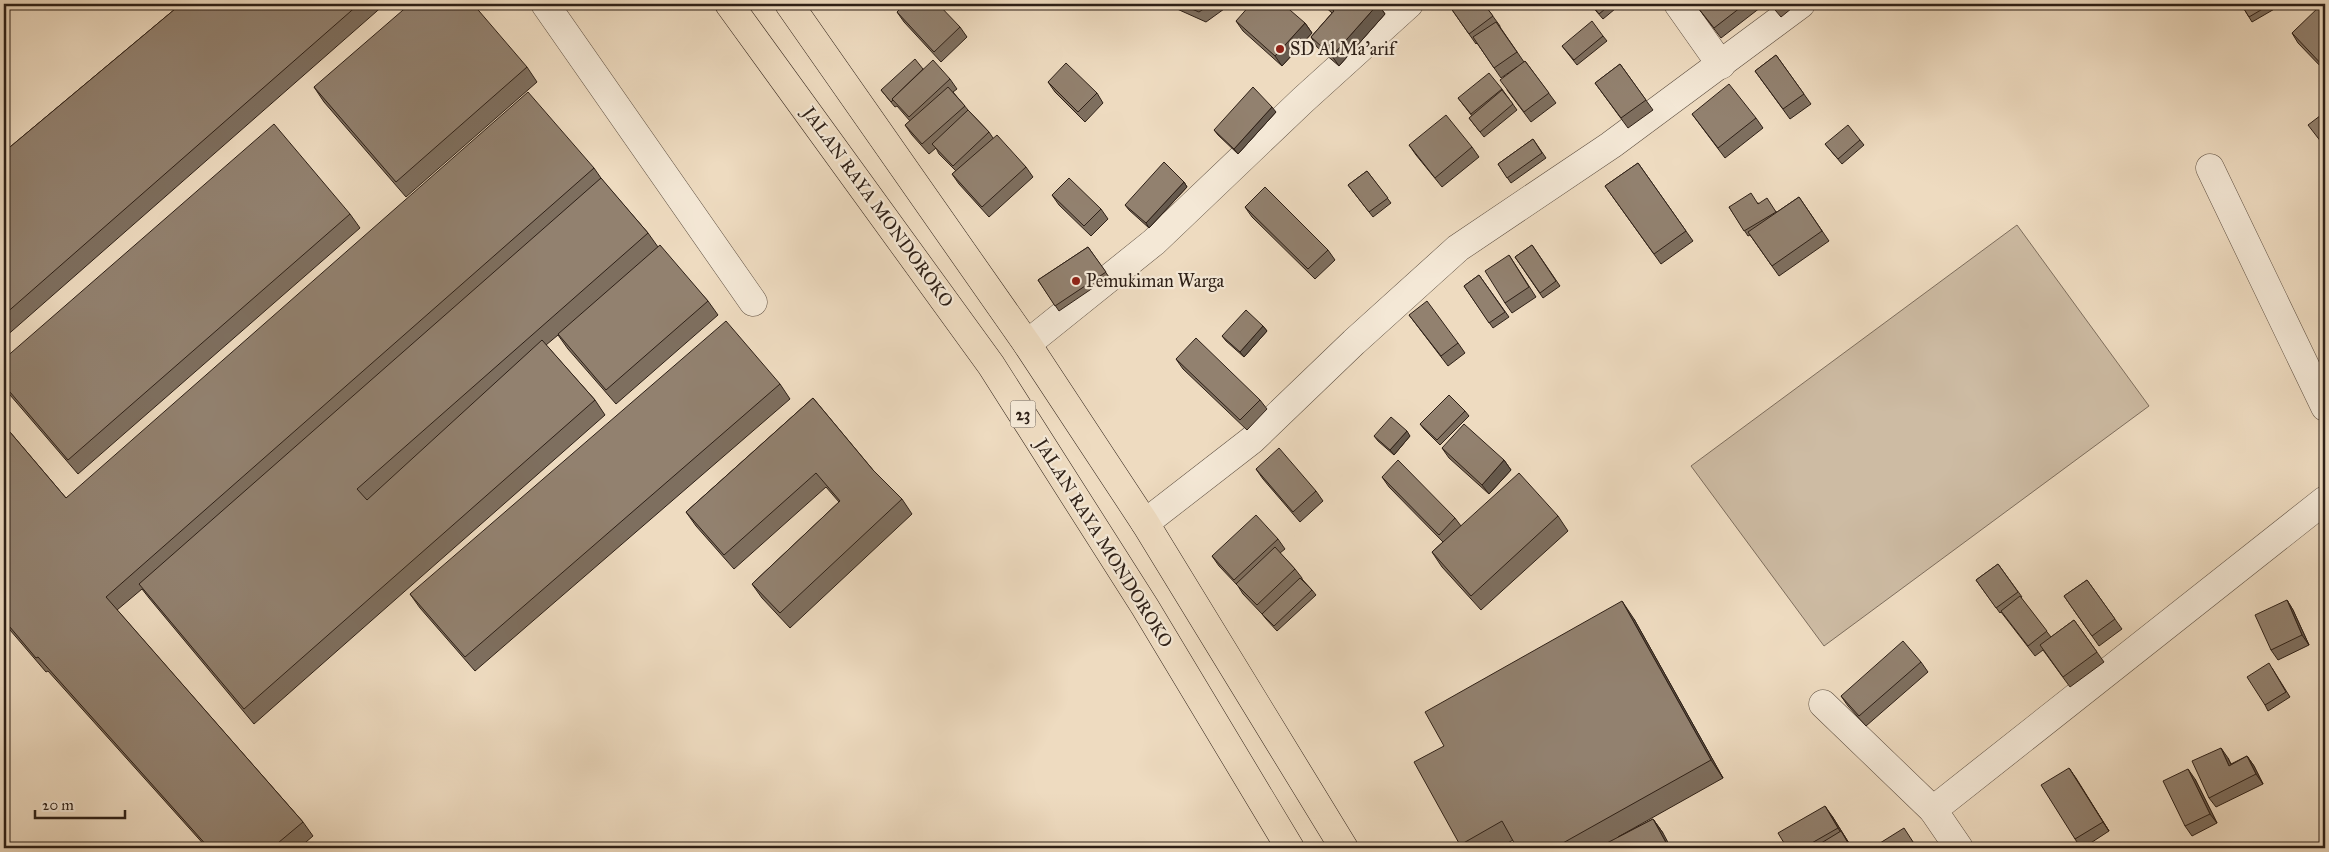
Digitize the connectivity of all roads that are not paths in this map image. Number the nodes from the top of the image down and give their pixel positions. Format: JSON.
{"nodes":[{"id":1,"x":545,"y":4,"type":"edge"},
{"id":2,"x":729,"y":4,"type":"edge"},
{"id":3,"x":789,"y":4,"type":"edge"},
{"id":4,"x":1409,"y":4,"type":"edge"},
{"id":5,"x":1678,"y":4,"type":"edge"},
{"id":6,"x":1801,"y":4,"type":"edge"},
{"id":7,"x":1721,"y":65,"type":"junction"},
{"id":8,"x":2210,"y":168,"type":"dead end"},
{"id":9,"x":753,"y":302,"type":"dead end"},
{"id":10,"x":1027,"y":344,"type":"junction"},
{"id":11,"x":2325,"y":407,"type":"edge"},
{"id":12,"x":2325,"y":500,"type":"edge"},
{"id":13,"x":1145,"y":522,"type":"junction"},
{"id":14,"x":1823,"y":704,"type":"dead end"},
{"id":15,"x":1933,"y":810,"type":"junction"},
{"id":16,"x":1290,"y":848,"type":"edge"},
{"id":17,"x":1344,"y":848,"type":"edge"},
{"id":18,"x":1959,"y":848,"type":"edge"}],
"edges":[{"from":1,"to":9,"type":"street"},
{"from":2,"to":16,"type":"highway","name":"JALAN RAYA MONDOROKO","number":"23"},
{"from":3,"to":10,"type":"highway","number":"23"},
{"from":4,"to":10,"type":"street"},
{"from":5,"to":7,"type":"street"},
{"from":6,"to":7,"type":"street"},
{"from":7,"to":13,"type":"street"},
{"from":8,"to":11,"type":"street"},
{"from":10,"to":13,"type":"highway","number":"23"},
{"from":12,"to":15,"type":"street"},
{"from":13,"to":17,"type":"highway","number":"23"},
{"from":14,"to":15,"type":"street"},
{"from":15,"to":18,"type":"street"}]}
